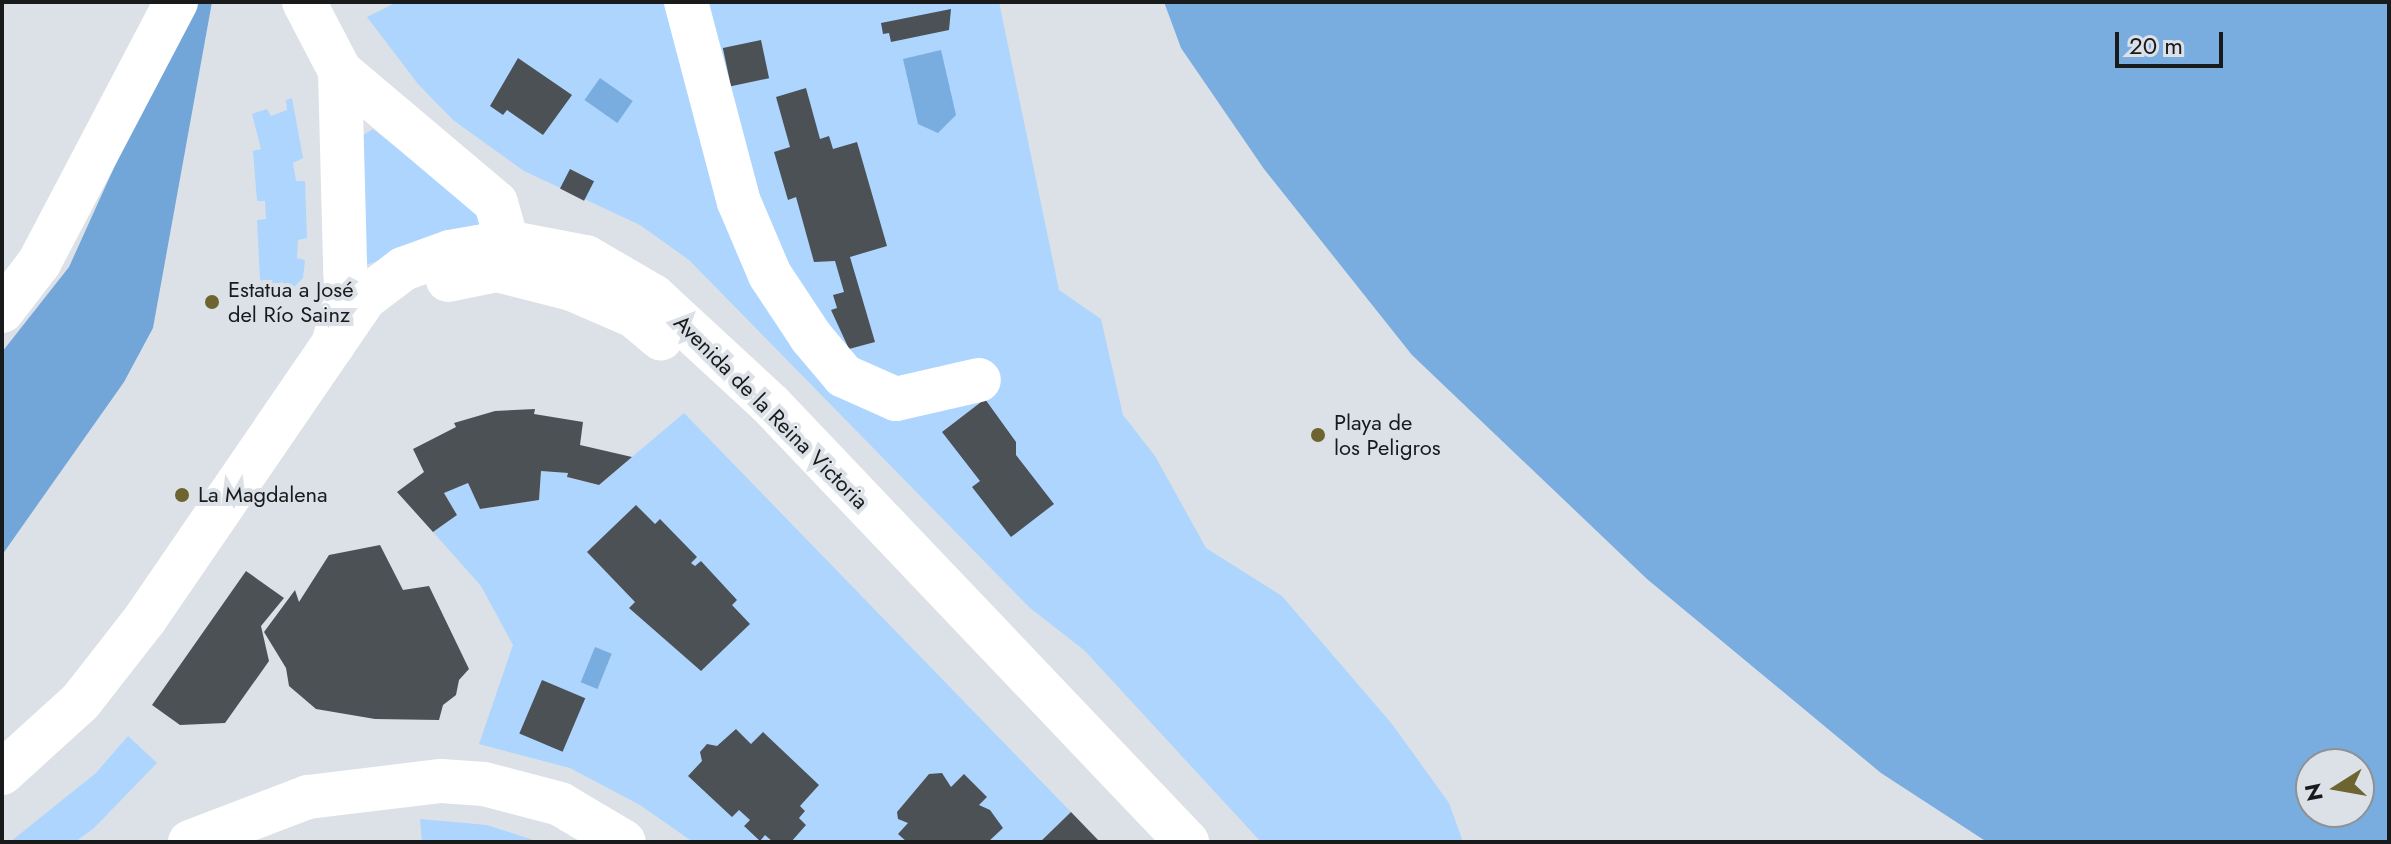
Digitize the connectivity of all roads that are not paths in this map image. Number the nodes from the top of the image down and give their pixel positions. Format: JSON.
{"nodes":[{"id":1,"x":176,"y":2,"type":"edge"},
{"id":2,"x":304,"y":2,"type":"edge"},
{"id":3,"x":686,"y":2,"type":"edge"},
{"id":4,"x":340,"y":71,"type":"junction"},
{"id":5,"x":386,"y":110,"type":"junction"},
{"id":6,"x":342,"y":120,"type":"junction"},
{"id":7,"x":500,"y":238,"type":"junction"},
{"id":8,"x":39,"y":263,"type":"junction"},
{"id":9,"x":2,"y":293,"type":"edge"},
{"id":10,"x":2,"y":311,"type":"edge"},
{"id":11,"x":331,"y":351,"type":"junction"},
{"id":12,"x":979,"y":380,"type":"dead end"},
{"id":13,"x":2,"y":773,"type":"edge"},
{"id":14,"x":2,"y":801,"type":"edge"},
{"id":15,"x":190,"y":842,"type":"edge"},
{"id":16,"x":624,"y":842,"type":"edge"},
{"id":17,"x":1162,"y":842,"type":"edge"},
{"id":18,"x":1187,"y":842,"type":"edge"}],
"edges":[{"from":1,"to":8,"type":"main road"},
{"from":2,"to":4,"type":"main road"},
{"from":3,"to":12,"type":"main road"},
{"from":4,"to":5,"type":"main road"},
{"from":4,"to":6,"type":"main road"},
{"from":5,"to":6,"type":"main road"},
{"from":5,"to":7,"type":"main road"},
{"from":6,"to":11,"type":"main road"},
{"from":7,"to":11,"type":"main road","name":"Avenida de la Reina Victoria"},
{"from":7,"to":14,"type":"main road","name":"Avenida de la Reina Victoria"},
{"from":7,"to":17,"type":"main road","name":"Avenida de la Reina Victoria"},
{"from":7,"to":18,"type":"main road","name":"Avenida de la Reina Victoria"},
{"from":8,"to":9,"type":"main road"},
{"from":8,"to":10,"type":"main road"},
{"from":11,"to":13,"type":"main road","name":"Avenida de la Reina Victoria"},
{"from":15,"to":16,"type":"main road"}]}
